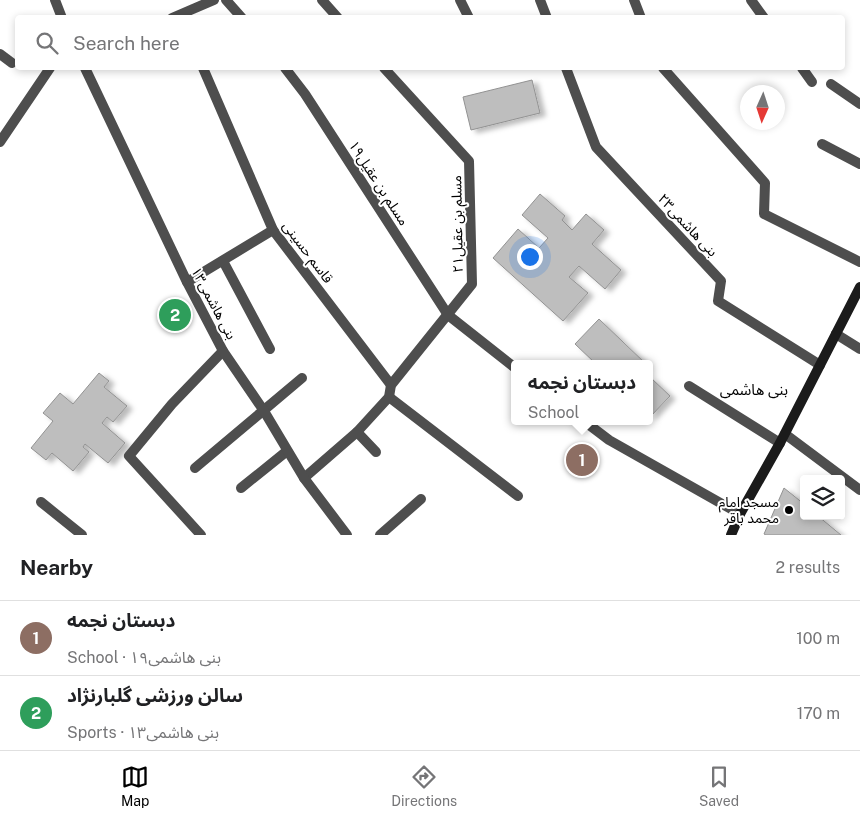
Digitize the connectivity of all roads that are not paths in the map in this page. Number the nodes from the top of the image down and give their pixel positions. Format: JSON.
{"nodes":[{"id":1,"x":55,"y":0,"type":"edge"},
{"id":2,"x":214,"y":0,"type":"edge"},
{"id":3,"x":226,"y":0,"type":"edge"},
{"id":4,"x":322,"y":0,"type":"edge"},
{"id":5,"x":460,"y":0,"type":"edge"},
{"id":6,"x":540,"y":0,"type":"edge"},
{"id":7,"x":634,"y":0,"type":"edge"},
{"id":8,"x":751,"y":0,"type":"edge"},
{"id":9,"x":61,"y":15,"type":"edge"},
{"id":10,"x":180,"y":15,"type":"edge"},
{"id":11,"x":239,"y":15,"type":"edge"},
{"id":12,"x":335,"y":15,"type":"edge"},
{"id":13,"x":468,"y":15,"type":"edge"},
{"id":14,"x":546,"y":15,"type":"edge"},
{"id":15,"x":640,"y":15,"type":"edge"},
{"id":16,"x":762,"y":15,"type":"edge"},
{"id":17,"x":0,"y":54,"type":"edge"},
{"id":18,"x":12,"y":63,"type":"dead end"},
{"id":19,"x":49,"y":70,"type":"edge"},
{"id":20,"x":86,"y":70,"type":"edge"},
{"id":21,"x":204,"y":70,"type":"edge"},
{"id":22,"x":287,"y":70,"type":"edge"},
{"id":23,"x":386,"y":70,"type":"edge"},
{"id":24,"x":567,"y":70,"type":"edge"},
{"id":25,"x":665,"y":70,"type":"edge"},
{"id":26,"x":803,"y":70,"type":"edge"},
{"id":27,"x":812,"y":82,"type":"dead end"},
{"id":28,"x":831,"y":84,"type":"dead end"},
{"id":29,"x":860,"y":104,"type":"edge"},
{"id":30,"x":0,"y":142,"type":"edge"},
{"id":31,"x":822,"y":144,"type":"dead end"},
{"id":32,"x":860,"y":164,"type":"edge"},
{"id":33,"x":273,"y":230,"type":"junction"},
{"id":34,"x":222,"y":261,"type":"junction"},
{"id":35,"x":860,"y":262,"type":"edge"},
{"id":36,"x":187,"y":282,"type":"junction"},
{"id":37,"x":860,"y":287,"type":"edge"},
{"id":38,"x":448,"y":315,"type":"junction"},
{"id":39,"x":836,"y":334,"type":"junction"},
{"id":40,"x":270,"y":349,"type":"dead end"},
{"id":41,"x":860,"y":349,"type":"edge"},
{"id":42,"x":223,"y":350,"type":"junction"},
{"id":43,"x":511,"y":365,"type":"edge"},
{"id":44,"x":820,"y":365,"type":"junction"},
{"id":45,"x":302,"y":378,"type":"dead end"},
{"id":46,"x":391,"y":385,"type":"junction"},
{"id":47,"x":690,"y":386,"type":"dead end"},
{"id":48,"x":389,"y":397,"type":"junction"},
{"id":49,"x":264,"y":411,"type":"junction"},
{"id":50,"x":589,"y":425,"type":"edge"},
{"id":51,"x":357,"y":432,"type":"junction"},
{"id":52,"x":782,"y":439,"type":"junction"},
{"id":53,"x":287,"y":451,"type":"junction"},
{"id":54,"x":376,"y":452,"type":"dead end"},
{"id":55,"x":195,"y":468,"type":"dead end"},
{"id":56,"x":304,"y":478,"type":"junction"},
{"id":57,"x":241,"y":488,"type":"dead end"},
{"id":58,"x":860,"y":490,"type":"edge"},
{"id":59,"x":518,"y":496,"type":"dead end"},
{"id":60,"x":421,"y":499,"type":"dead end"},
{"id":61,"x":41,"y":502,"type":"dead end"},
{"id":62,"x":740,"y":514,"type":"junction"},
{"id":63,"x":733,"y":534,"type":"edge"},
{"id":64,"x":82,"y":535,"type":"edge"},
{"id":65,"x":201,"y":535,"type":"edge"},
{"id":66,"x":347,"y":535,"type":"edge"},
{"id":67,"x":380,"y":535,"type":"edge"}],
"edges":[{"from":1,"to":9,"type":"street"},
{"from":2,"to":10,"type":"street"},
{"from":3,"to":11,"type":"street"},
{"from":4,"to":12,"type":"street"},
{"from":5,"to":13,"type":"street"},
{"from":6,"to":14,"type":"street"},
{"from":7,"to":15,"type":"street"},
{"from":8,"to":16,"type":"street"},
{"from":17,"to":18,"type":"street"},
{"from":19,"to":30,"type":"street"},
{"from":20,"to":36,"type":"street","name":"بنی هاشمی۱۳"},
{"from":21,"to":33,"type":"street","name":"قاسم حسینی"},
{"from":22,"to":38,"type":"street","name":"مسلم بن عقیل۱۹"},
{"from":23,"to":38,"type":"street","name":"مسلم بن عقیل۲۱"},
{"from":24,"to":44,"type":"street","name":"بنی هاشمی۲۳"},
{"from":25,"to":35,"type":"street"},
{"from":26,"to":27,"type":"street"},
{"from":28,"to":29,"type":"street"},
{"from":31,"to":32,"type":"street"},
{"from":33,"to":34,"type":"street"},
{"from":33,"to":46,"type":"street","name":"قاسم حسینی"},
{"from":34,"to":36,"type":"street"},
{"from":34,"to":40,"type":"street"},
{"from":36,"to":42,"type":"street","name":"بنی هاشمی۱۳"},
{"from":37,"to":39,"type":"main road"},
{"from":38,"to":43,"type":"street","name":"مسلم بن عقیل۱۹"},
{"from":38,"to":46,"type":"street","name":"مسلم بن عقیل۲۱"},
{"from":39,"to":41,"type":"street"},
{"from":39,"to":44,"type":"main road"},
{"from":42,"to":49,"type":"street","name":"بنی هاشمی۱۳"},
{"from":42,"to":65,"type":"street"},
{"from":44,"to":52,"type":"main road"},
{"from":45,"to":49,"type":"street"},
{"from":46,"to":48,"type":"street"},
{"from":47,"to":52,"type":"street"},
{"from":48,"to":51,"type":"street"},
{"from":48,"to":59,"type":"street"},
{"from":49,"to":53,"type":"street","name":"بنی هاشمی۱۳"},
{"from":49,"to":55,"type":"street"},
{"from":50,"to":62,"type":"street"},
{"from":51,"to":54,"type":"street"},
{"from":51,"to":56,"type":"street"},
{"from":52,"to":58,"type":"street"},
{"from":52,"to":62,"type":"main road"},
{"from":53,"to":56,"type":"street","name":"بنی هاشمی۱۳"},
{"from":53,"to":57,"type":"street"},
{"from":56,"to":66,"type":"street","name":"بنی هاشمی۱۳"},
{"from":60,"to":67,"type":"street"},
{"from":61,"to":64,"type":"street"},
{"from":62,"to":63,"type":"main road"}]}
